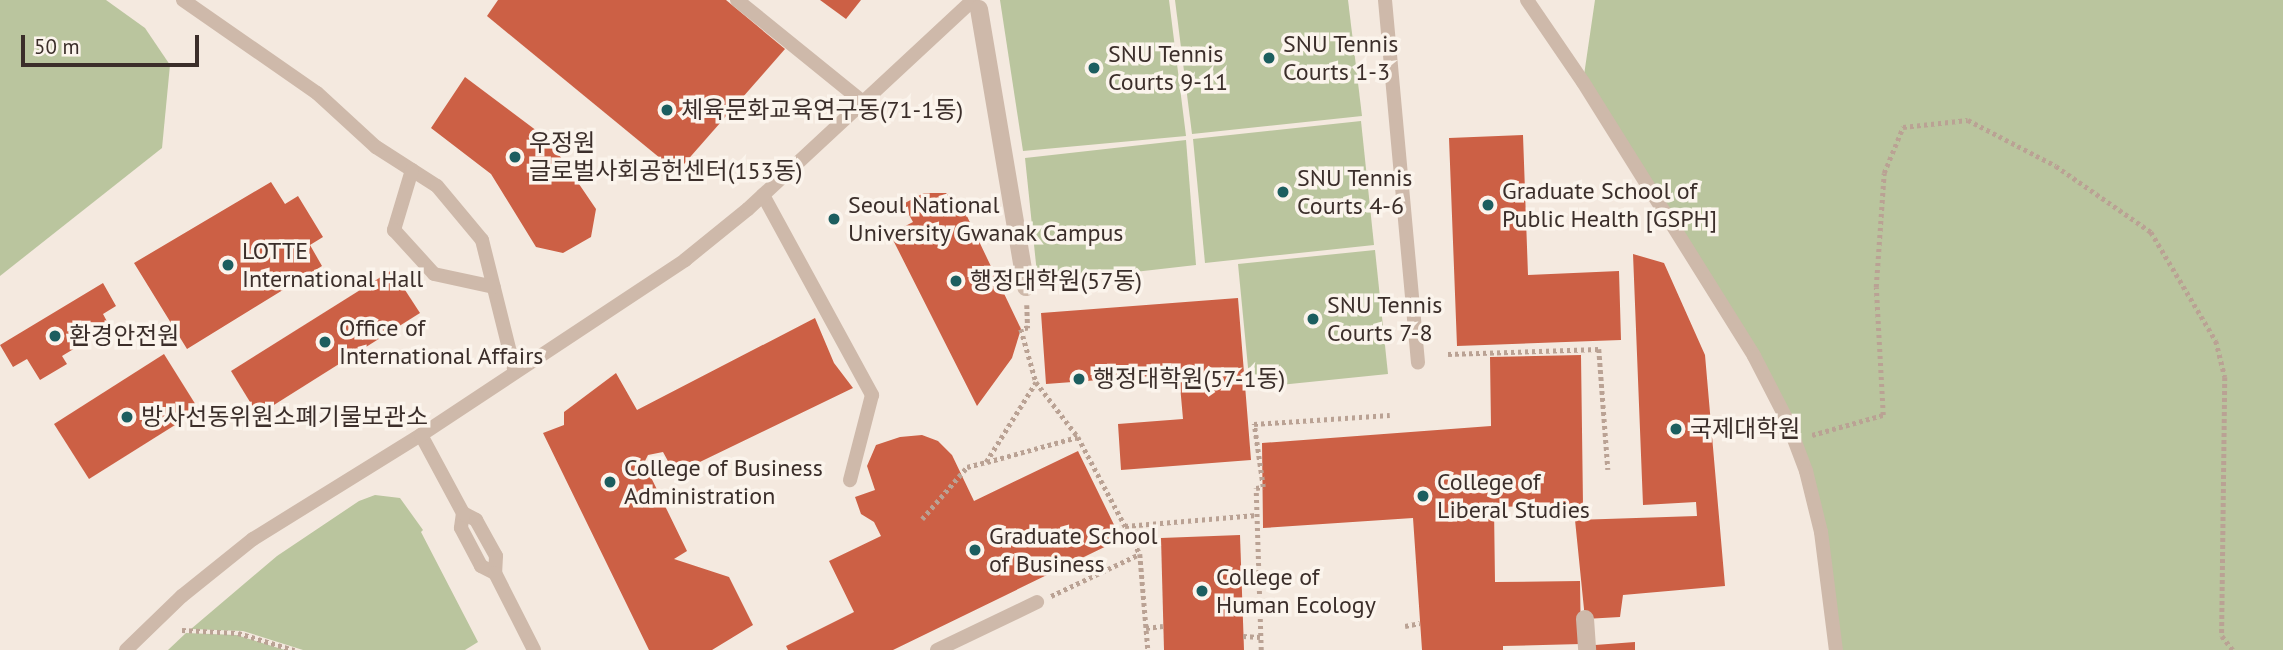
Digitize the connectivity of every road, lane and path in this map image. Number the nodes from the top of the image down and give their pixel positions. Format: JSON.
{"nodes":[{"id":1,"x":183,"y":0,"type":"edge"},
{"id":2,"x":737,"y":0,"type":"edge"},
{"id":3,"x":1385,"y":0,"type":"edge"},
{"id":4,"x":1527,"y":0,"type":"edge"},
{"id":5,"x":976,"y":5,"type":"edge"},
{"id":6,"x":863,"y":102,"type":"junction"},
{"id":7,"x":412,"y":170,"type":"junction"},
{"id":8,"x":763,"y":195,"type":"junction"},
{"id":9,"x":494,"y":287,"type":"junction"},
{"id":10,"x":1026,"y":287,"type":"joint"},
{"id":11,"x":1448,"y":354,"type":"dead end"},
{"id":12,"x":1418,"y":363,"type":"dead end"},
{"id":13,"x":515,"y":372,"type":"junction"},
{"id":14,"x":1036,"y":382,"type":"junction"},
{"id":15,"x":1390,"y":415,"type":"dead end"},
{"id":16,"x":421,"y":435,"type":"junction"},
{"id":17,"x":1078,"y":437,"type":"junction"},
{"id":18,"x":1795,"y":440,"type":"junction"},
{"id":19,"x":986,"y":462,"type":"junction"},
{"id":20,"x":1608,"y":470,"type":"dead end"},
{"id":21,"x":850,"y":480,"type":"dead end"},
{"id":22,"x":1257,"y":515,"type":"junction"},
{"id":23,"x":922,"y":519,"type":"dead end"},
{"id":24,"x":1125,"y":526,"type":"junction"},
{"id":25,"x":1140,"y":554,"type":"junction"},
{"id":26,"x":1037,"y":602,"type":"joint"},
{"id":27,"x":1585,"y":619,"type":"dead end"},
{"id":28,"x":1420,"y":624,"type":"dead end"},
{"id":29,"x":1163,"y":626,"type":"dead end"},
{"id":30,"x":1405,"y":626,"type":"dead end"},
{"id":31,"x":1146,"y":628,"type":"junction"},
{"id":32,"x":182,"y":630,"type":"dead end"},
{"id":33,"x":1243,"y":635,"type":"dead end"},
{"id":34,"x":1260,"y":637,"type":"junction"},
{"id":35,"x":126,"y":650,"type":"edge"},
{"id":36,"x":294,"y":650,"type":"edge"},
{"id":37,"x":534,"y":650,"type":"edge"},
{"id":38,"x":937,"y":650,"type":"edge"},
{"id":39,"x":1148,"y":650,"type":"edge"},
{"id":40,"x":1261,"y":650,"type":"edge"},
{"id":41,"x":1587,"y":650,"type":"edge"},
{"id":42,"x":1836,"y":650,"type":"edge"},
{"id":43,"x":2233,"y":650,"type":"edge"}],
"edges":[{"from":1,"to":7,"type":"lane"},
{"from":2,"to":6,"type":"lane"},
{"from":3,"to":12,"type":"lane"},
{"from":4,"to":18,"type":"lane"},
{"from":5,"to":6,"type":"lane"},
{"from":5,"to":10,"type":"street"},
{"from":6,"to":8,"type":"lane"},
{"from":7,"to":9,"type":"lane"},
{"from":7,"to":9,"type":"lane"},
{"from":8,"to":13,"type":"lane"},
{"from":8,"to":21,"type":"lane"},
{"from":9,"to":13,"type":"lane"},
{"from":10,"to":14,"type":"path"},
{"from":11,"to":20,"type":"path"},
{"from":13,"to":16,"type":"lane"},
{"from":14,"to":17,"type":"path"},
{"from":14,"to":19,"type":"path"},
{"from":15,"to":22,"type":"path"},
{"from":16,"to":35,"type":"lane"},
{"from":16,"to":37,"type":"lane"},
{"from":17,"to":19,"type":"path"},
{"from":17,"to":24,"type":"path"},
{"from":18,"to":42,"type":"lane"},
{"from":18,"to":43,"type":"path"},
{"from":19,"to":23,"type":"path"},
{"from":22,"to":24,"type":"path"},
{"from":22,"to":34,"type":"path"},
{"from":24,"to":25,"type":"path"},
{"from":25,"to":26,"type":"path"},
{"from":25,"to":31,"type":"path"},
{"from":26,"to":38,"type":"lane"},
{"from":27,"to":41,"type":"street"},
{"from":28,"to":30,"type":"path"},
{"from":29,"to":31,"type":"path"},
{"from":31,"to":39,"type":"path"},
{"from":32,"to":36,"type":"path"},
{"from":33,"to":34,"type":"path"},
{"from":34,"to":40,"type":"path"}]}
